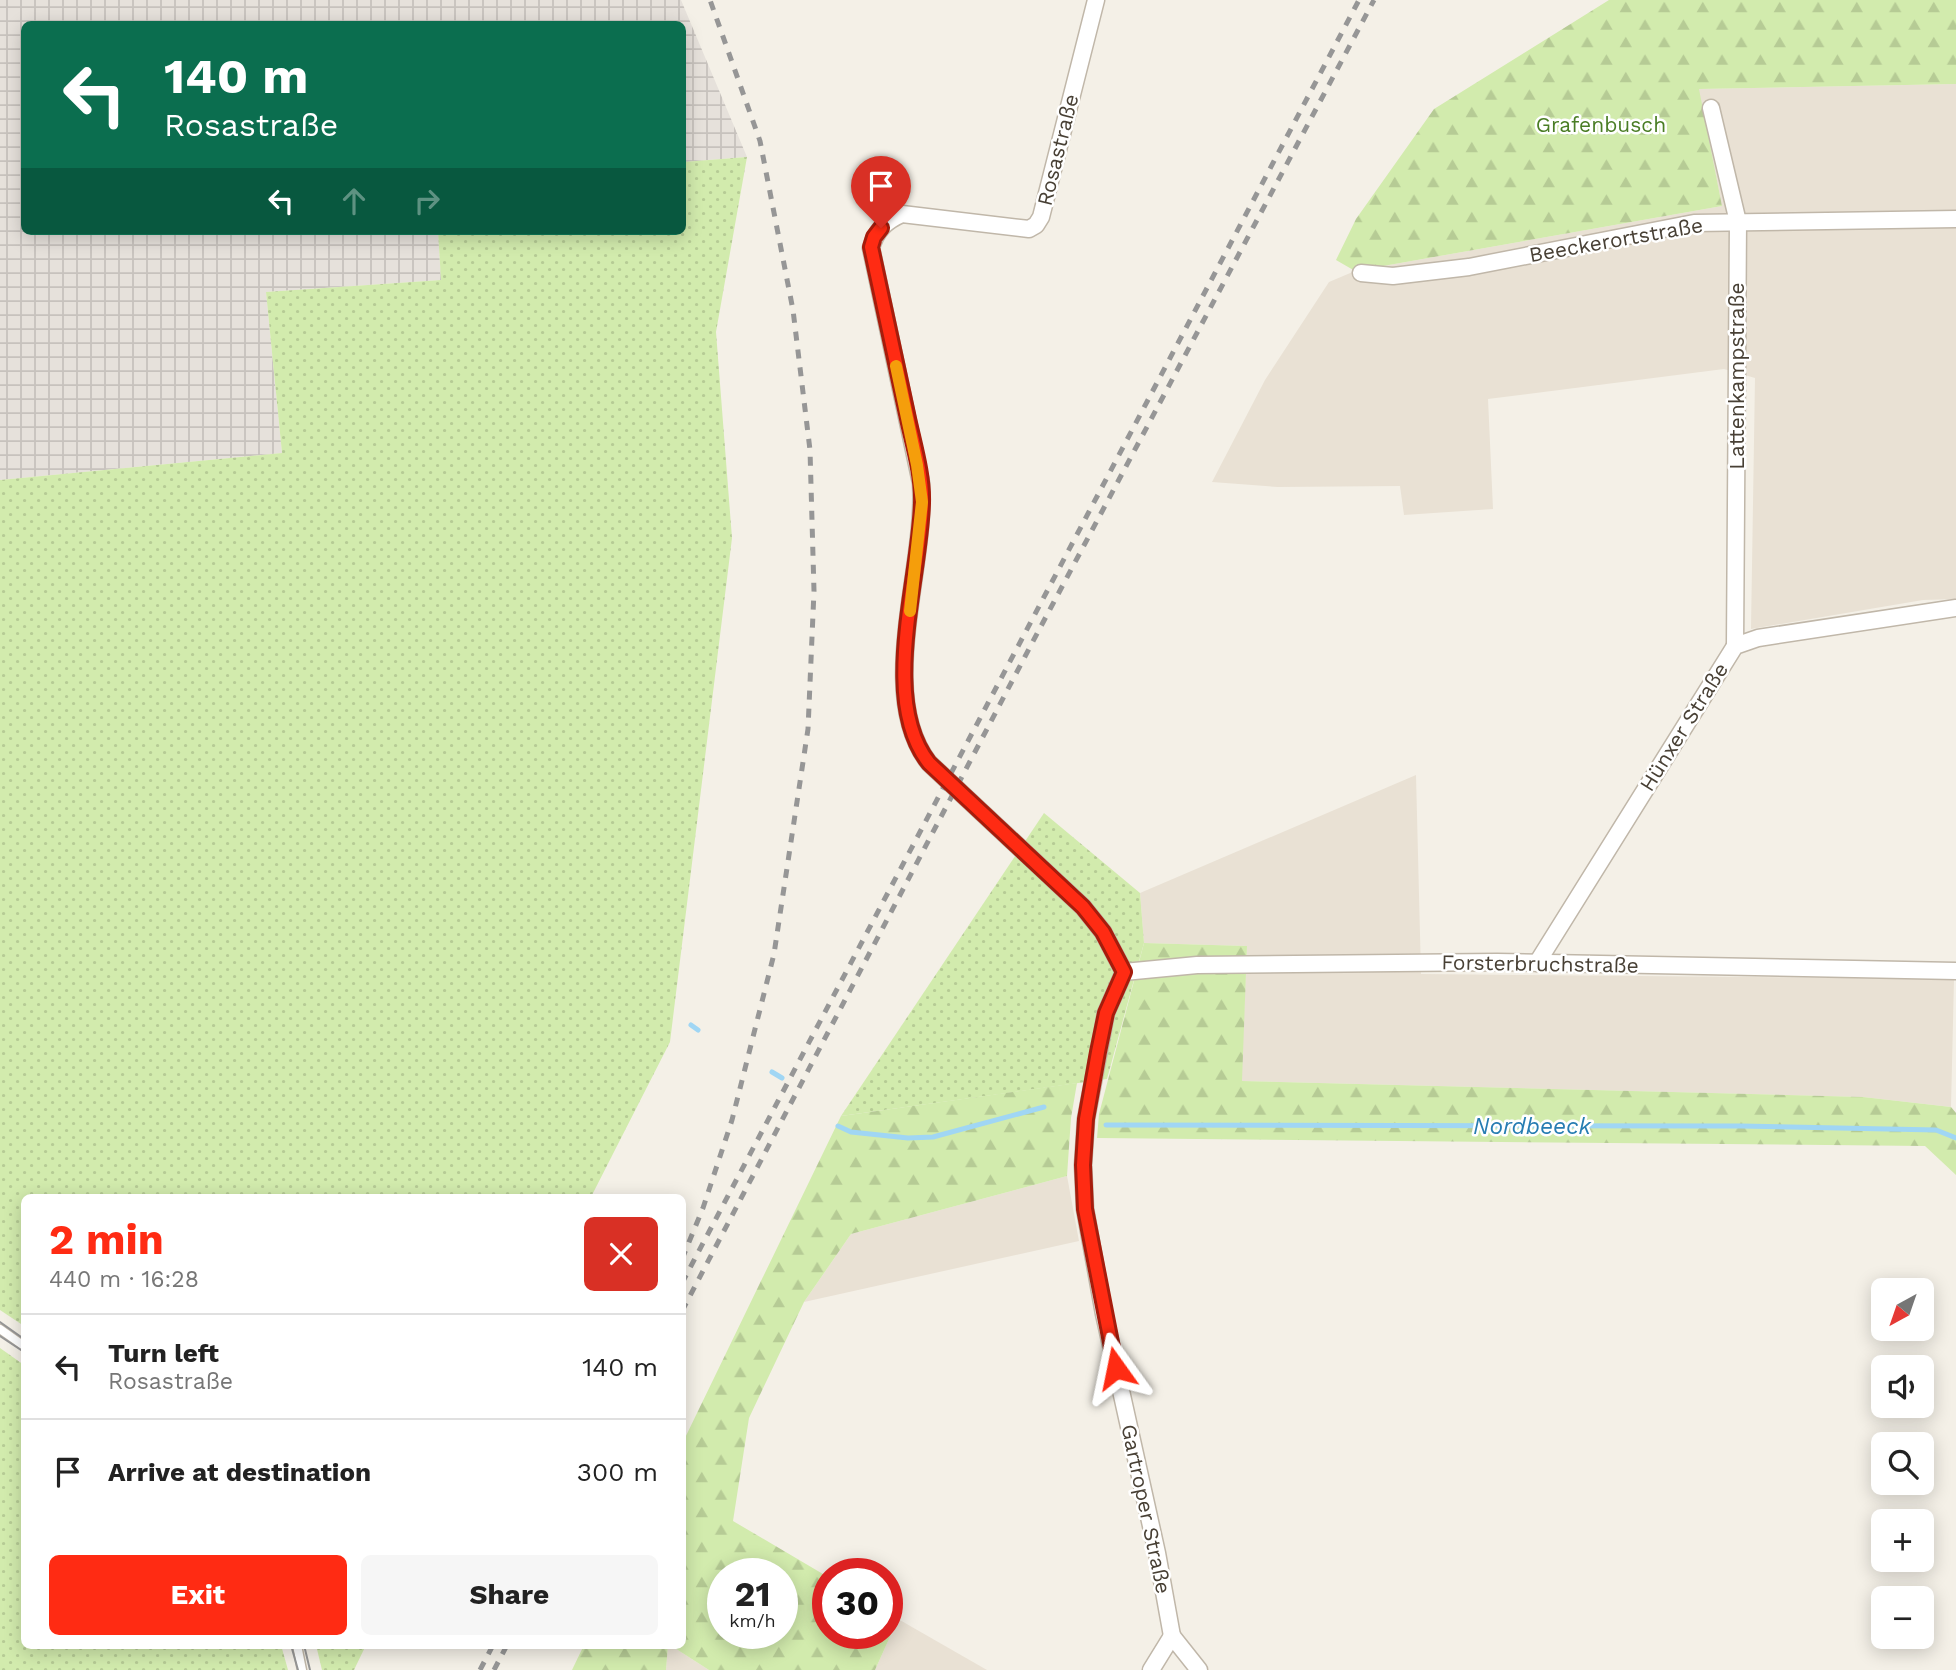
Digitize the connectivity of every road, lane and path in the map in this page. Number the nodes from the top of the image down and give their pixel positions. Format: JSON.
{"nodes":[{"id":1,"x":1096,"y":0,"type":"edge"},
{"id":2,"x":1711,"y":108,"type":"dead end"},
{"id":3,"x":1956,"y":219,"type":"edge"},
{"id":4,"x":1738,"y":222,"type":"junction"},
{"id":5,"x":1361,"y":273,"type":"dead end"},
{"id":6,"x":1956,"y":608,"type":"edge"},
{"id":7,"x":1735,"y":646,"type":"junction"},
{"id":8,"x":1536,"y":963,"type":"junction"},
{"id":9,"x":1956,"y":971,"type":"edge"},
{"id":10,"x":1124,"y":972,"type":"junction"},
{"id":11,"x":0,"y":1329,"type":"edge"},
{"id":12,"x":21,"y":1344,"type":"edge"},
{"id":13,"x":1172,"y":1636,"type":"junction"},
{"id":14,"x":298,"y":1649,"type":"edge"},
{"id":15,"x":302,"y":1670,"type":"edge"},
{"id":16,"x":1151,"y":1670,"type":"edge"},
{"id":17,"x":1199,"y":1670,"type":"edge"}],
"edges":[{"from":1,"to":10,"type":"street","name":"Rosastraße"},
{"from":2,"to":4,"type":"street","name":"Lattenkampstraße"},
{"from":3,"to":4,"type":"street","name":"Beeckerortstraße"},
{"from":4,"to":5,"type":"street","name":"Beeckerortstraße"},
{"from":4,"to":7,"type":"street","name":"Lattenkampstraße"},
{"from":6,"to":7,"type":"street","name":"Hünxer Straße"},
{"from":7,"to":8,"type":"street","name":"Hünxer Straße"},
{"from":8,"to":9,"type":"street","name":"Forsterbruchstraße"},
{"from":8,"to":10,"type":"street","name":"Forsterbruchstraße"},
{"from":10,"to":13,"type":"street","name":"Gartroper Straße"},
{"from":11,"to":12,"type":"lane"},
{"from":13,"to":16,"type":"street"},
{"from":13,"to":17,"type":"street"},
{"from":14,"to":15,"type":"lane"}]}
